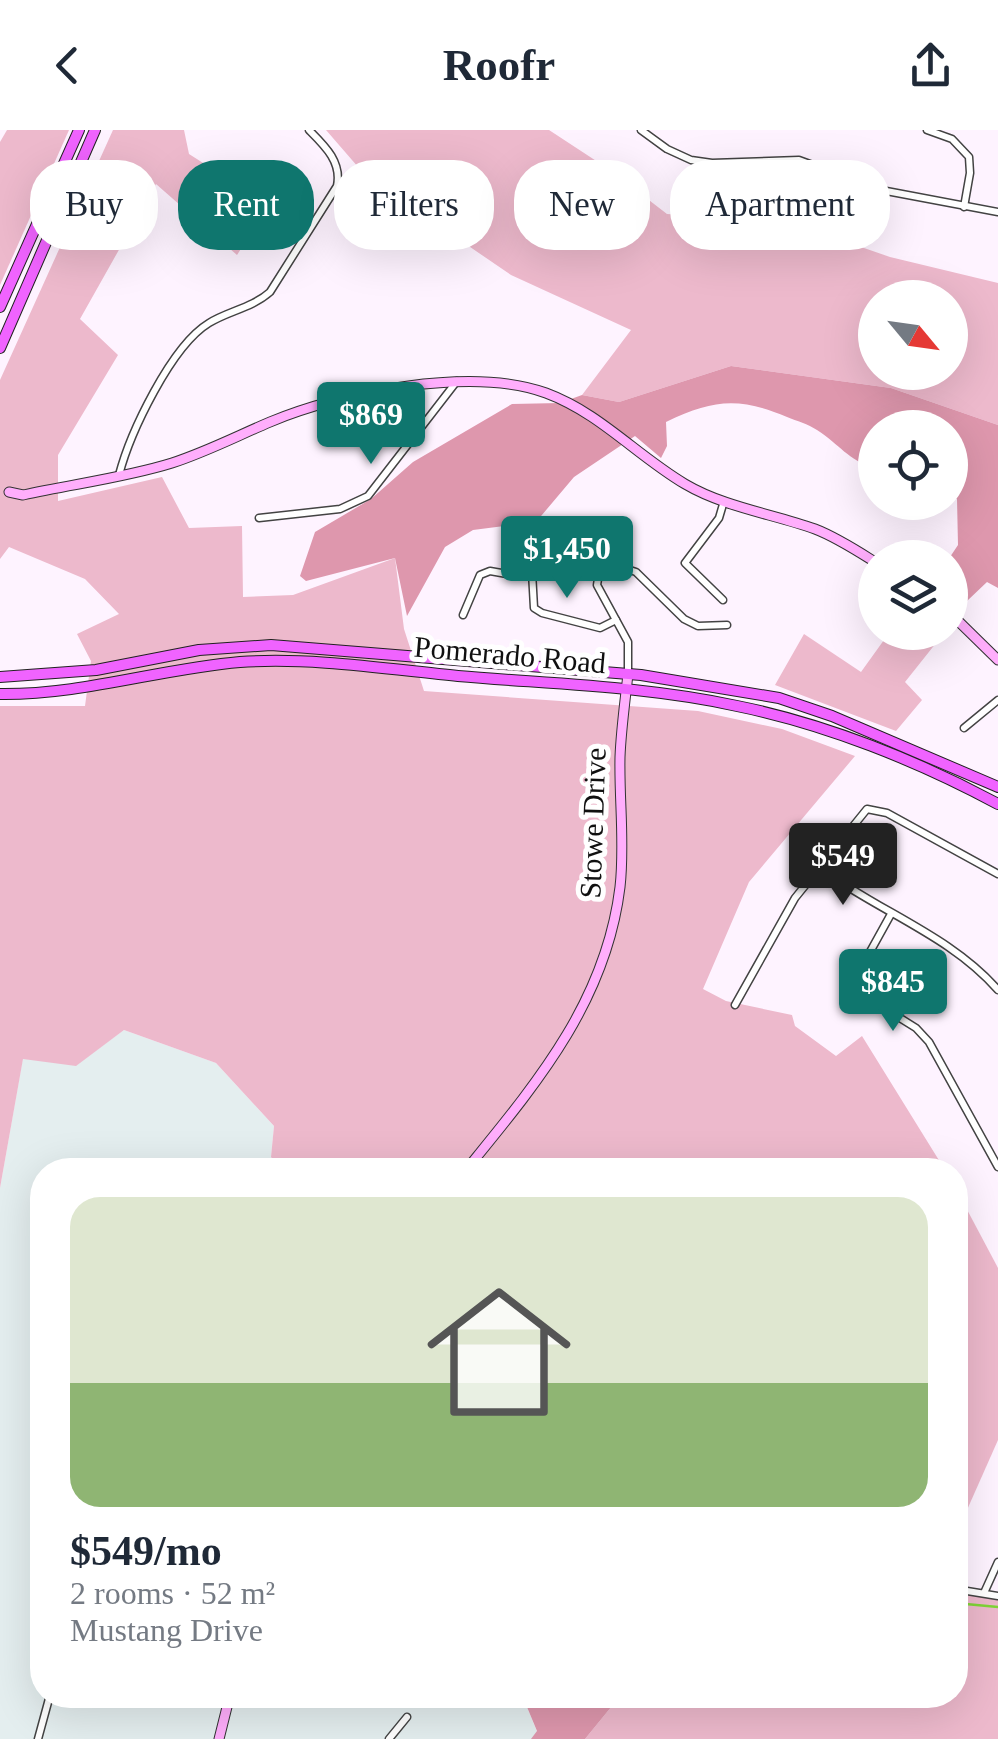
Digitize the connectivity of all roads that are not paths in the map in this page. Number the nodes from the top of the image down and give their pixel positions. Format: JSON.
{"nodes":[{"id":1,"x":79,"y":130,"type":"edge"},
{"id":2,"x":95,"y":130,"type":"edge"},
{"id":3,"x":309,"y":130,"type":"edge"},
{"id":4,"x":642,"y":130,"type":"edge"},
{"id":5,"x":927,"y":130,"type":"edge"},
{"id":6,"x":964,"y":206,"type":"junction"},
{"id":7,"x":998,"y":212,"type":"edge"},
{"id":8,"x":0,"y":307,"type":"edge"},
{"id":9,"x":0,"y":348,"type":"edge"},
{"id":10,"x":458,"y":380,"type":"junction"},
{"id":11,"x":119,"y":475,"type":"junction"},
{"id":12,"x":9,"y":492,"type":"dead end"},
{"id":13,"x":724,"y":500,"type":"junction"},
{"id":14,"x":260,"y":518,"type":"dead end"},
{"id":15,"x":858,"y":552,"type":"edge"},
{"id":16,"x":601,"y":560,"type":"junction"},
{"id":17,"x":532,"y":572,"type":"junction"},
{"id":18,"x":723,"y":600,"type":"dead end"},
{"id":19,"x":462,"y":615,"type":"dead end"},
{"id":20,"x":616,"y":620,"type":"junction"},
{"id":21,"x":727,"y":625,"type":"dead end"},
{"id":22,"x":968,"y":631,"type":"edge"},
{"id":23,"x":998,"y":660,"type":"edge"},
{"id":24,"x":628,"y":674,"type":"junction"},
{"id":25,"x":0,"y":677,"type":"edge"},
{"id":26,"x":626,"y":691,"type":"junction"},
{"id":27,"x":0,"y":694,"type":"edge"},
{"id":28,"x":998,"y":700,"type":"edge"},
{"id":29,"x":964,"y":728,"type":"dead end"},
{"id":30,"x":998,"y":786,"type":"edge"},
{"id":31,"x":998,"y":804,"type":"edge"},
{"id":32,"x":818,"y":866,"type":"junction"},
{"id":33,"x":998,"y":874,"type":"edge"},
{"id":34,"x":891,"y":914,"type":"junction"},
{"id":35,"x":998,"y":990,"type":"edge"},
{"id":36,"x":735,"y":1004,"type":"dead end"},
{"id":37,"x":475,"y":1158,"type":"edge"},
{"id":38,"x":998,"y":1167,"type":"edge"},
{"id":39,"x":998,"y":1562,"type":"edge"},
{"id":40,"x":968,"y":1591,"type":"edge"},
{"id":41,"x":984,"y":1593,"type":"junction"},
{"id":42,"x":998,"y":1596,"type":"edge"},
{"id":43,"x":46,"y":1708,"type":"edge"},
{"id":44,"x":227,"y":1708,"type":"edge"},
{"id":45,"x":407,"y":1717,"type":"dead end"},
{"id":46,"x":38,"y":1739,"type":"edge"},
{"id":47,"x":219,"y":1739,"type":"edge"},
{"id":48,"x":389,"y":1739,"type":"edge"}],
"edges":[{"from":1,"to":8,"type":"main road"},
{"from":2,"to":9,"type":"main road"},
{"from":3,"to":11,"type":"street"},
{"from":4,"to":6,"type":"street"},
{"from":5,"to":6,"type":"street"},
{"from":6,"to":7,"type":"street"},
{"from":10,"to":11,"type":"street"},
{"from":10,"to":13,"type":"street"},
{"from":10,"to":14,"type":"street"},
{"from":11,"to":12,"type":"street"},
{"from":13,"to":15,"type":"street"},
{"from":13,"to":18,"type":"street"},
{"from":16,"to":17,"type":"street"},
{"from":16,"to":20,"type":"street"},
{"from":16,"to":21,"type":"street"},
{"from":17,"to":19,"type":"street"},
{"from":17,"to":20,"type":"street"},
{"from":20,"to":24,"type":"street"},
{"from":22,"to":23,"type":"street"},
{"from":24,"to":25,"type":"main road","name":"Pomerado Road"},
{"from":24,"to":26,"type":"street","name":"Stowe Drive"},
{"from":24,"to":30,"type":"main road","name":"Pomerado Road"},
{"from":26,"to":27,"type":"main road","name":"Pomerado Road"},
{"from":26,"to":31,"type":"main road","name":"Pomerado Road"},
{"from":26,"to":37,"type":"street","name":"Stowe Drive"},
{"from":28,"to":29,"type":"street"},
{"from":32,"to":33,"type":"street"},
{"from":32,"to":34,"type":"street"},
{"from":32,"to":36,"type":"street"},
{"from":34,"to":35,"type":"street"},
{"from":34,"to":38,"type":"street"},
{"from":39,"to":41,"type":"street"},
{"from":40,"to":41,"type":"street"},
{"from":41,"to":42,"type":"street"},
{"from":43,"to":46,"type":"street"},
{"from":44,"to":47,"type":"street"},
{"from":45,"to":48,"type":"street"}]}
